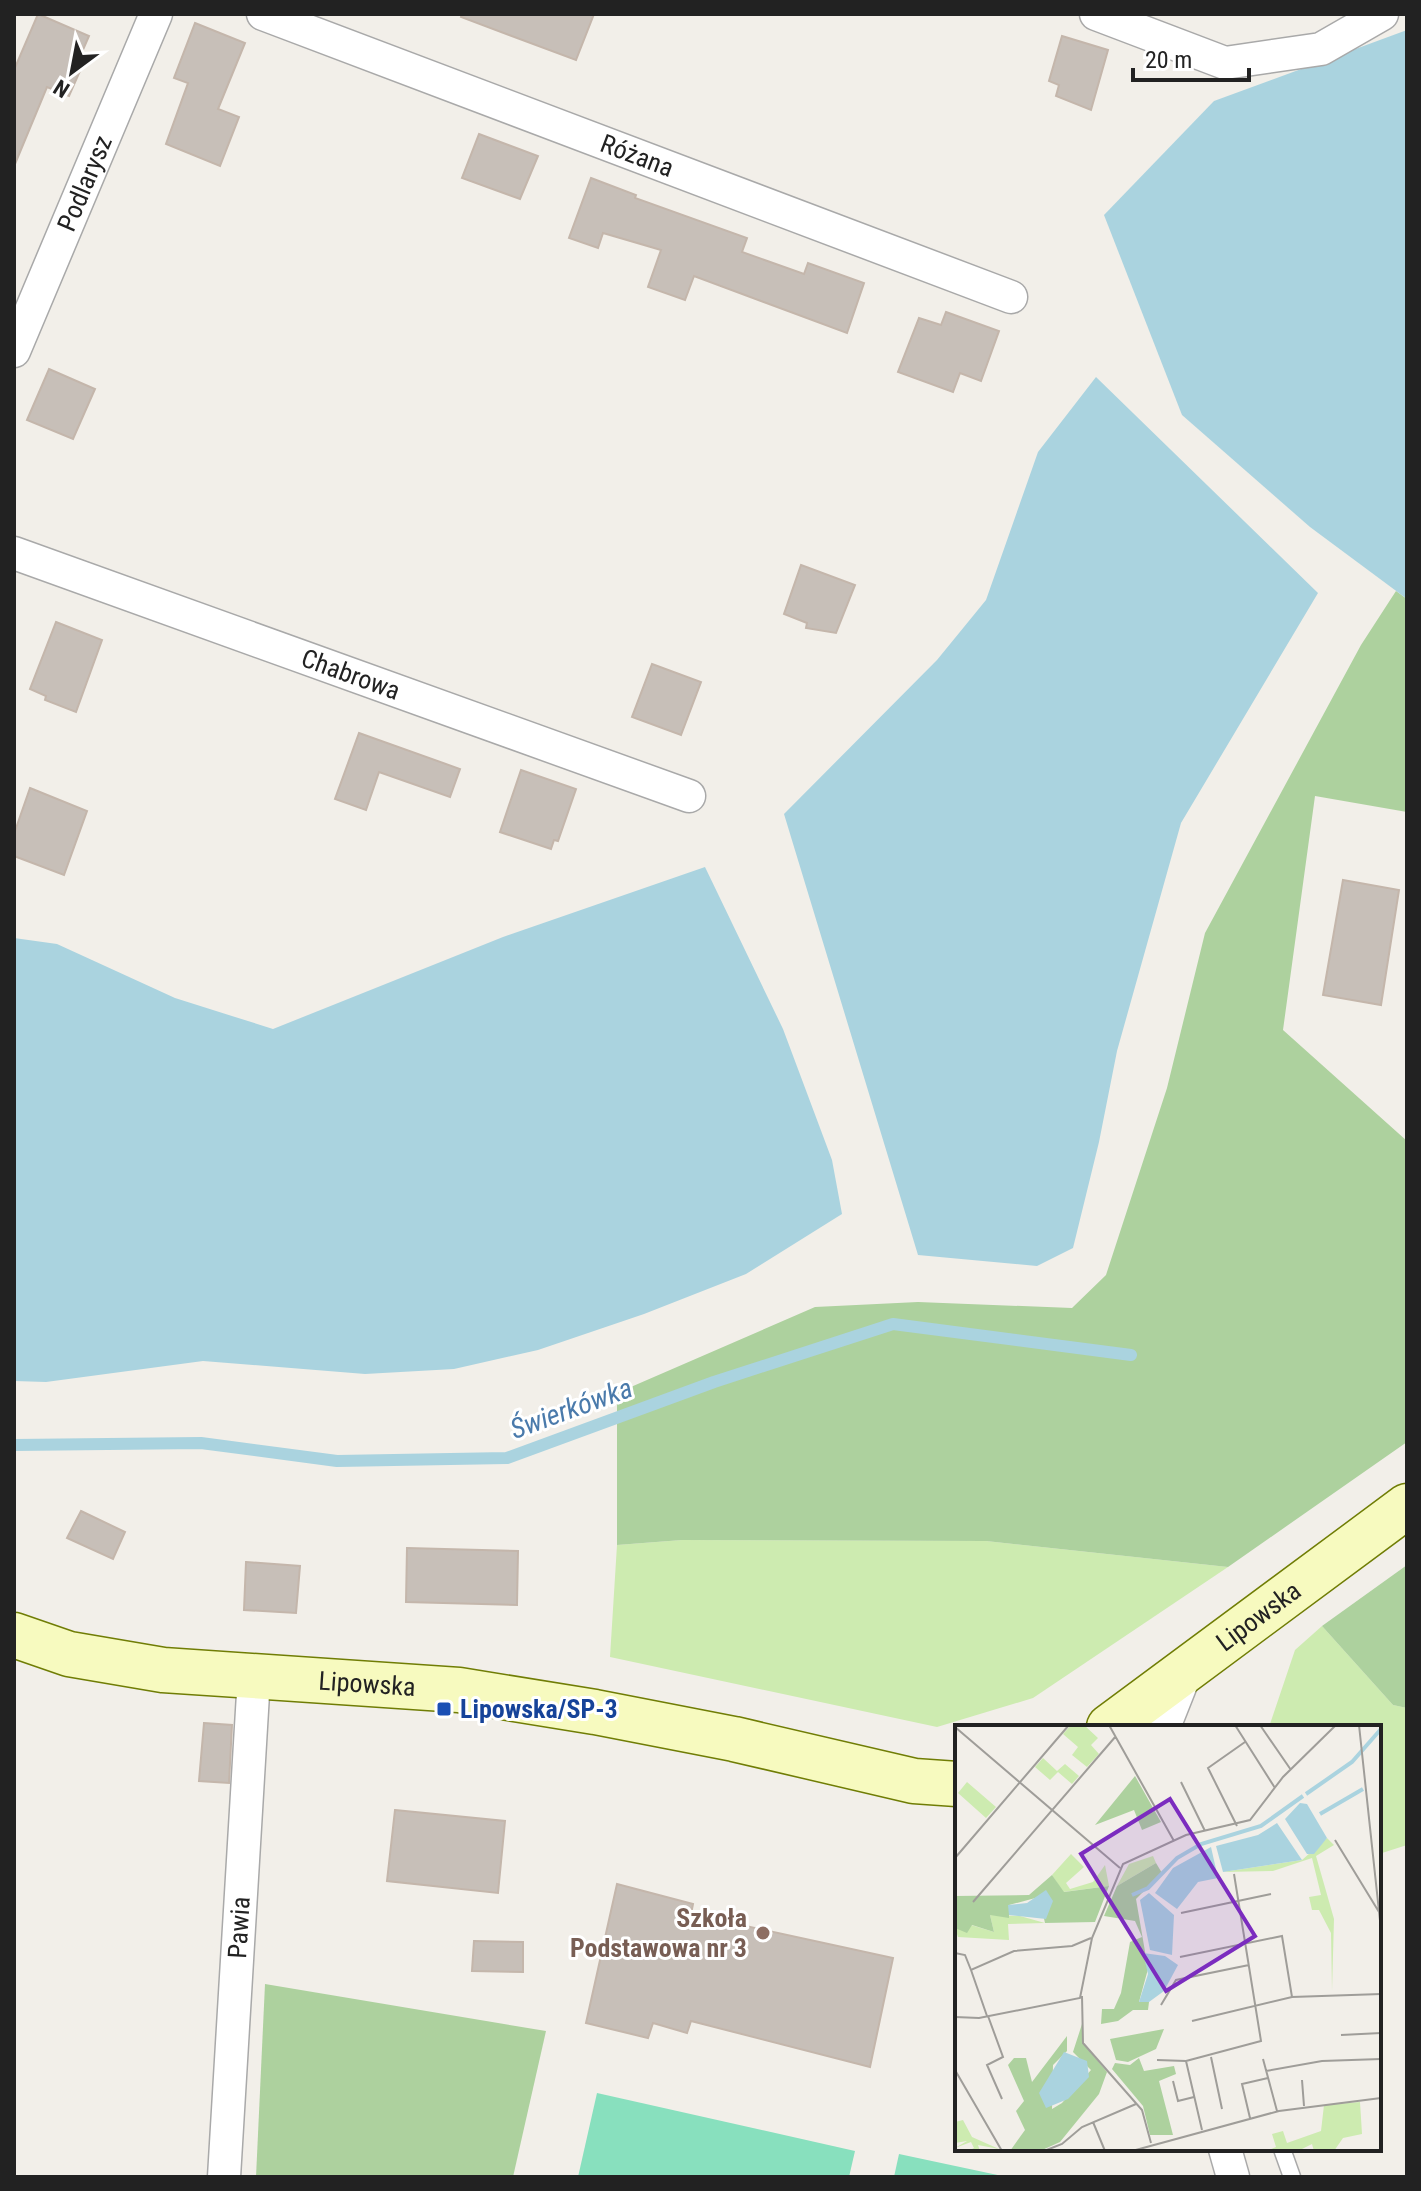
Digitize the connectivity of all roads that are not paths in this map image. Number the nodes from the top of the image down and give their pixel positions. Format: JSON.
{"nodes":[{"id":1,"x":156,"y":14,"type":"edge"},
{"id":2,"x":263,"y":14,"type":"edge"},
{"id":3,"x":1096,"y":14,"type":"edge"},
{"id":4,"x":1382,"y":14,"type":"edge"},
{"id":5,"x":1011,"y":297,"type":"dead end"},
{"id":6,"x":14,"y":351,"type":"edge"},
{"id":7,"x":14,"y":553,"type":"edge"},
{"id":8,"x":689,"y":796,"type":"dead end"},
{"id":9,"x":1407,"y":1506,"type":"edge"},
{"id":10,"x":14,"y":1635,"type":"edge"},
{"id":11,"x":1187,"y":1669,"type":"junction"},
{"id":12,"x":254,"y":1677,"type":"junction"},
{"id":13,"x":1112,"y":1725,"type":"edge"},
{"id":14,"x":1165,"y":1725,"type":"edge"},
{"id":15,"x":914,"y":1781,"type":"junction"},
{"id":16,"x":955,"y":1784,"type":"edge"},
{"id":17,"x":955,"y":1793,"type":"edge"},
{"id":18,"x":1226,"y":2151,"type":"edge"},
{"id":19,"x":1283,"y":2151,"type":"edge"},
{"id":20,"x":224,"y":2177,"type":"edge"},
{"id":21,"x":1233,"y":2177,"type":"edge"},
{"id":22,"x":1292,"y":2177,"type":"edge"}],
"edges":[{"from":1,"to":6,"type":"street","name":"Podlarysz"},
{"from":2,"to":5,"type":"street","name":"Różana"},
{"from":3,"to":4,"type":"street"},
{"from":7,"to":8,"type":"street","name":"Chabrowa"},
{"from":9,"to":11,"type":"street","name":"Lipowska"},
{"from":10,"to":12,"type":"street","name":"Lipowska"},
{"from":11,"to":13,"type":"street","name":"Lipowska"},
{"from":11,"to":14,"type":"street"},
{"from":12,"to":15,"type":"street","name":"Lipowska"},
{"from":12,"to":20,"type":"street","name":"Pawia"},
{"from":15,"to":16,"type":"street","name":"Lipowska"},
{"from":15,"to":17,"type":"street"},
{"from":18,"to":21,"type":"street"},
{"from":19,"to":22,"type":"lane"}]}
